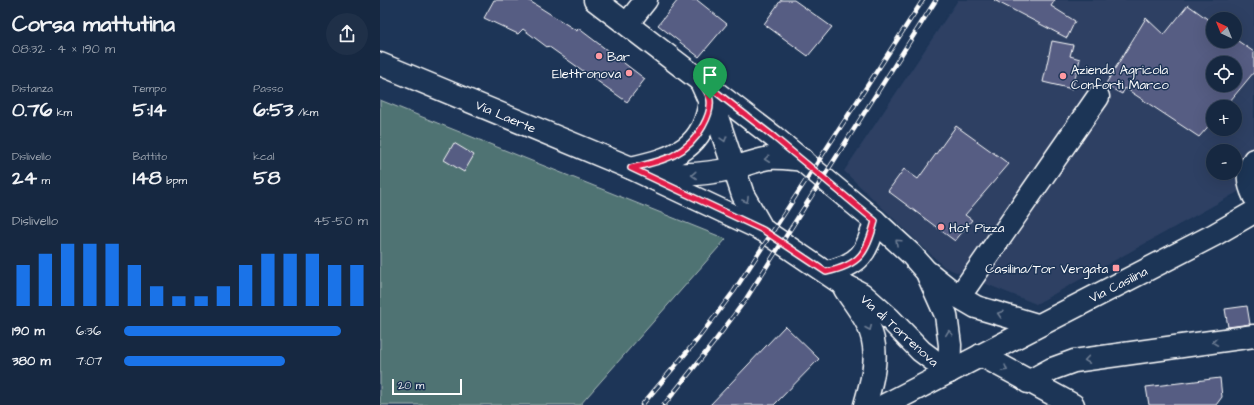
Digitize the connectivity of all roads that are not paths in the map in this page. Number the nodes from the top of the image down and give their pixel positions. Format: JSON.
{"nodes":[{"id":1,"x":595,"y":0,"type":"edge"},
{"id":2,"x":646,"y":0,"type":"edge"},
{"id":3,"x":627,"y":24,"type":"junction"},
{"id":4,"x":380,"y":64,"type":"edge"},
{"id":5,"x":698,"y":78,"type":"junction"},
{"id":6,"x":1098,"y":97,"type":"dead end"},
{"id":7,"x":710,"y":99,"type":"junction"},
{"id":8,"x":803,"y":160,"type":"junction"},
{"id":9,"x":1254,"y":160,"type":"edge"},
{"id":10,"x":631,"y":168,"type":"junction"},
{"id":11,"x":733,"y":168,"type":"junction"},
{"id":12,"x":1254,"y":196,"type":"edge"},
{"id":13,"x":1254,"y":212,"type":"edge"},
{"id":14,"x":875,"y":221,"type":"junction"},
{"id":15,"x":763,"y":230,"type":"junction"},
{"id":16,"x":926,"y":270,"type":"junction"},
{"id":17,"x":833,"y":278,"type":"junction"},
{"id":18,"x":959,"y":297,"type":"junction"},
{"id":19,"x":1037,"y":325,"type":"junction"},
{"id":20,"x":1254,"y":336,"type":"edge"},
{"id":21,"x":981,"y":355,"type":"junction"},
{"id":22,"x":949,"y":372,"type":"junction"},
{"id":23,"x":1028,"y":382,"type":"junction"},
{"id":24,"x":865,"y":405,"type":"edge"},
{"id":25,"x":885,"y":405,"type":"edge"},
{"id":26,"x":1073,"y":405,"type":"edge"}],
"edges":[{"from":1,"to":3,"type":"street","name":"Via di Torrenova"},
{"from":2,"to":3,"type":"street"},
{"from":3,"to":5,"type":"street","name":"Via di Torrenova"},
{"from":4,"to":10,"type":"street","name":"Via Laerte"},
{"from":5,"to":7,"type":"street","name":"Via di Torrenova"},
{"from":5,"to":8,"type":"street","name":"Via di Torrenova"},
{"from":6,"to":18,"type":"street"},
{"from":7,"to":10,"type":"street"},
{"from":7,"to":11,"type":"street","name":"Via di Torrenova","one_way":true},
{"from":8,"to":11,"type":"street","one_way":true},
{"from":8,"to":14,"type":"street","name":"Via di Torrenova"},
{"from":9,"to":12,"type":"street"},
{"from":11,"to":10,"type":"street","one_way":true},
{"from":10,"to":15,"type":"street"},
{"from":11,"to":15,"type":"street","name":"Via di Torrenova","one_way":true},
{"from":13,"to":19,"type":"street","name":"Via Casilina"},
{"from":16,"to":14,"type":"street","name":"Via di Torrenova","one_way":true},
{"from":14,"to":17,"type":"street"},
{"from":15,"to":17,"type":"street","name":"Via di Torrenova"},
{"from":16,"to":18,"type":"street","name":"Via di Torrenova"},
{"from":22,"to":16,"type":"street","name":"Via di Torrenova","one_way":true},
{"from":17,"to":22,"type":"street","name":"Via di Torrenova"},
{"from":17,"to":24,"type":"street","name":"Via di Torrenova","one_way":true},
{"from":19,"to":18,"type":"street","name":"Via di Torrenova","one_way":true},
{"from":19,"to":21,"type":"street","name":"Via Casilina"},
{"from":20,"to":23,"type":"street","one_way":true},
{"from":21,"to":22,"type":"street","name":"Via Casilina"},
{"from":21,"to":23,"type":"street","one_way":true},
{"from":22,"to":25,"type":"street","name":"Via Casilina"},
{"from":23,"to":26,"type":"street"}]}
